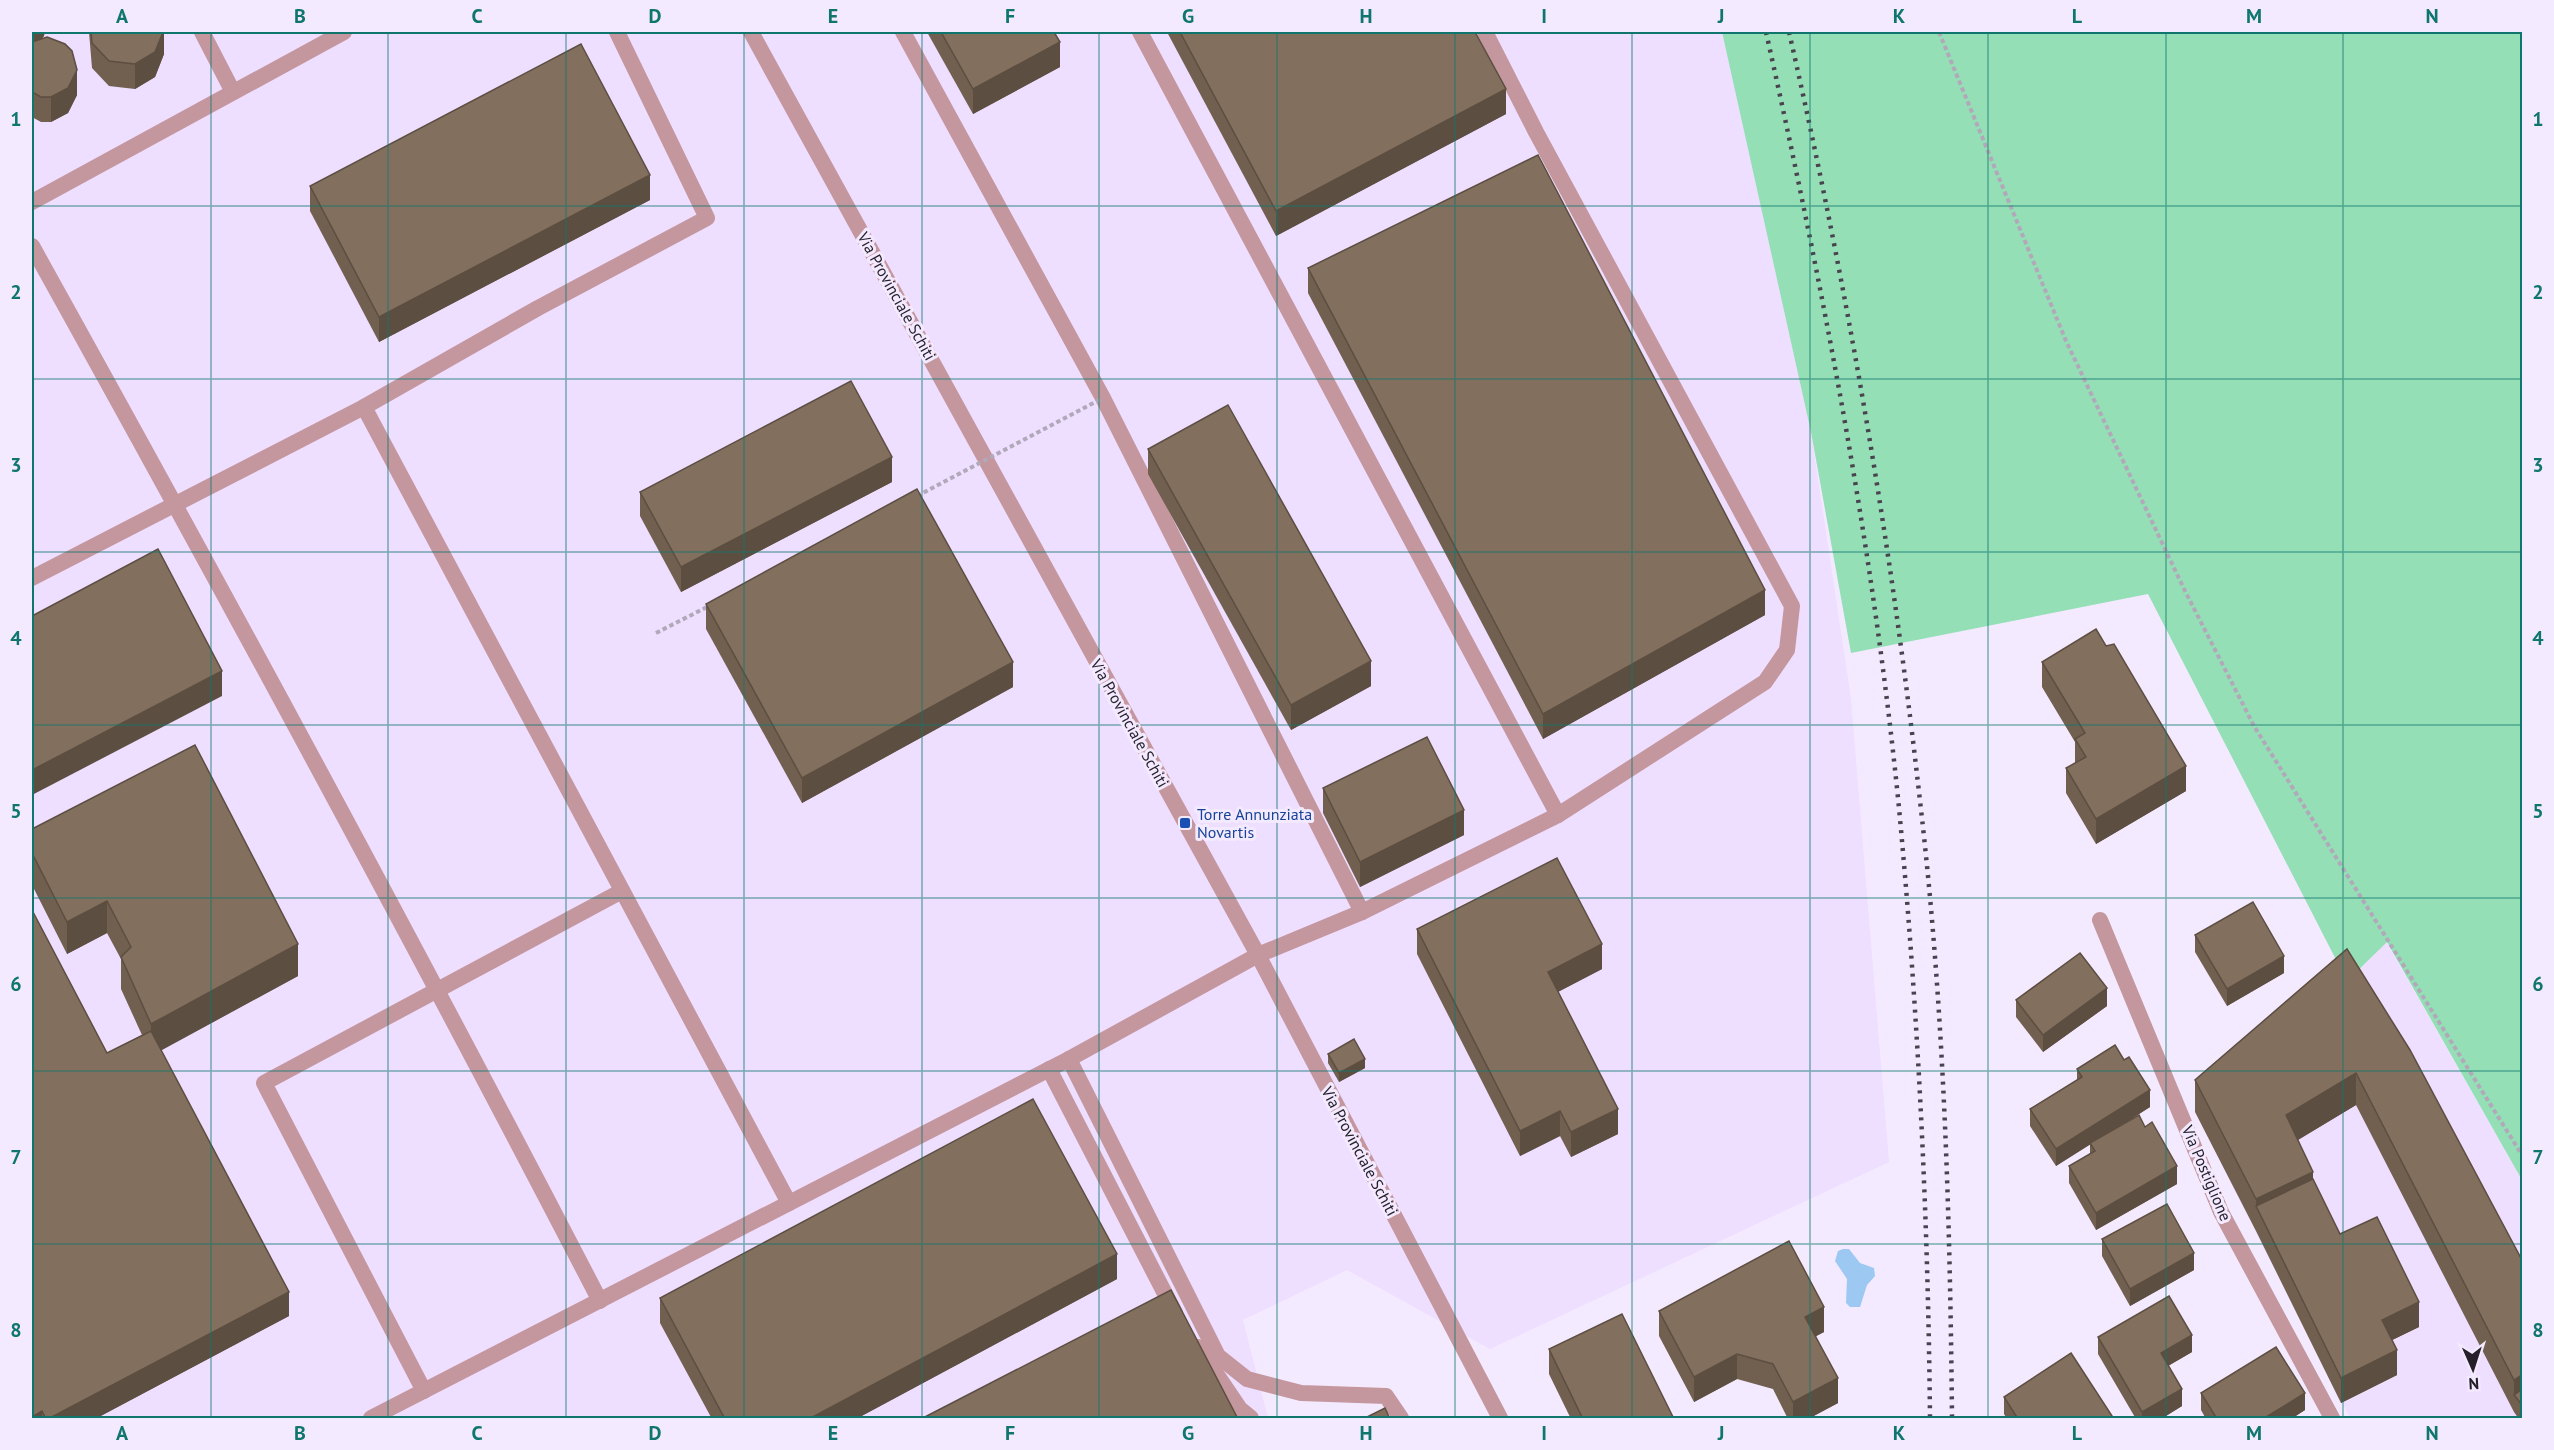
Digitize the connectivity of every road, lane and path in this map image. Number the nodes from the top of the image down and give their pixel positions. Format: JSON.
{"nodes":[{"id":1,"x":202,"y":32,"type":"edge"},
{"id":2,"x":344,"y":32,"type":"edge"},
{"id":3,"x":617,"y":32,"type":"edge"},
{"id":4,"x":751,"y":32,"type":"edge"},
{"id":5,"x":903,"y":32,"type":"edge"},
{"id":6,"x":1140,"y":32,"type":"edge"},
{"id":7,"x":1485,"y":32,"type":"edge"},
{"id":8,"x":1939,"y":32,"type":"edge"},
{"id":9,"x":233,"y":92,"type":"junction"},
{"id":10,"x":32,"y":202,"type":"edge"},
{"id":11,"x":32,"y":246,"type":"edge"},
{"id":12,"x":1104,"y":398,"type":"junction"},
{"id":13,"x":364,"y":407,"type":"junction"},
{"id":14,"x":916,"y":496,"type":"edge"},
{"id":15,"x":176,"y":503,"type":"junction"},
{"id":16,"x":32,"y":578,"type":"edge"},
{"id":17,"x":719,"y":600,"type":"edge"},
{"id":18,"x":656,"y":633,"type":"dead end"},
{"id":19,"x":1558,"y":815,"type":"junction"},
{"id":20,"x":622,"y":891,"type":"junction"},
{"id":21,"x":1362,"y":912,"type":"junction"},
{"id":22,"x":2100,"y":920,"type":"dead end"},
{"id":23,"x":1258,"y":955,"type":"junction"},
{"id":24,"x":438,"y":990,"type":"junction"},
{"id":25,"x":1069,"y":1059,"type":"junction"},
{"id":26,"x":1049,"y":1069,"type":"junction"},
{"id":27,"x":2523,"y":1155,"type":"edge"},
{"id":28,"x":789,"y":1203,"type":"junction"},
{"id":29,"x":600,"y":1301,"type":"junction"},
{"id":30,"x":424,"y":1391,"type":"junction"},
{"id":31,"x":371,"y":1419,"type":"edge"},
{"id":32,"x":1251,"y":1419,"type":"edge"},
{"id":33,"x":1401,"y":1419,"type":"edge"},
{"id":34,"x":1500,"y":1419,"type":"edge"},
{"id":35,"x":2332,"y":1419,"type":"edge"}],
"edges":[{"from":1,"to":9,"type":"street"},
{"from":2,"to":9,"type":"street"},
{"from":3,"to":13,"type":"street"},
{"from":4,"to":23,"type":"street","name":"Via Provinciale Schiti"},
{"from":5,"to":12,"type":"street"},
{"from":6,"to":19,"type":"street"},
{"from":7,"to":19,"type":"street"},
{"from":8,"to":27,"type":"path"},
{"from":9,"to":10,"type":"street"},
{"from":11,"to":15,"type":"street"},
{"from":12,"to":14,"type":"path","bridge":true},
{"from":12,"to":21,"type":"street"},
{"from":13,"to":15,"type":"street"},
{"from":13,"to":20,"type":"street"},
{"from":15,"to":16,"type":"street"},
{"from":15,"to":24,"type":"street"},
{"from":17,"to":18,"type":"path","bridge":true},
{"from":19,"to":21,"type":"street"},
{"from":20,"to":24,"type":"street"},
{"from":20,"to":28,"type":"street"},
{"from":21,"to":23,"type":"street"},
{"from":22,"to":35,"type":"street","name":"Via Postiglione"},
{"from":23,"to":25,"type":"street"},
{"from":23,"to":34,"type":"street","name":"Via Provinciale Schiti"},
{"from":24,"to":29,"type":"street"},
{"from":24,"to":30,"type":"street"},
{"from":25,"to":26,"type":"street"},
{"from":25,"to":33,"type":"street"},
{"from":26,"to":28,"type":"street"},
{"from":26,"to":32,"type":"street"},
{"from":28,"to":29,"type":"street"},
{"from":29,"to":30,"type":"street"},
{"from":30,"to":31,"type":"street"}]}
